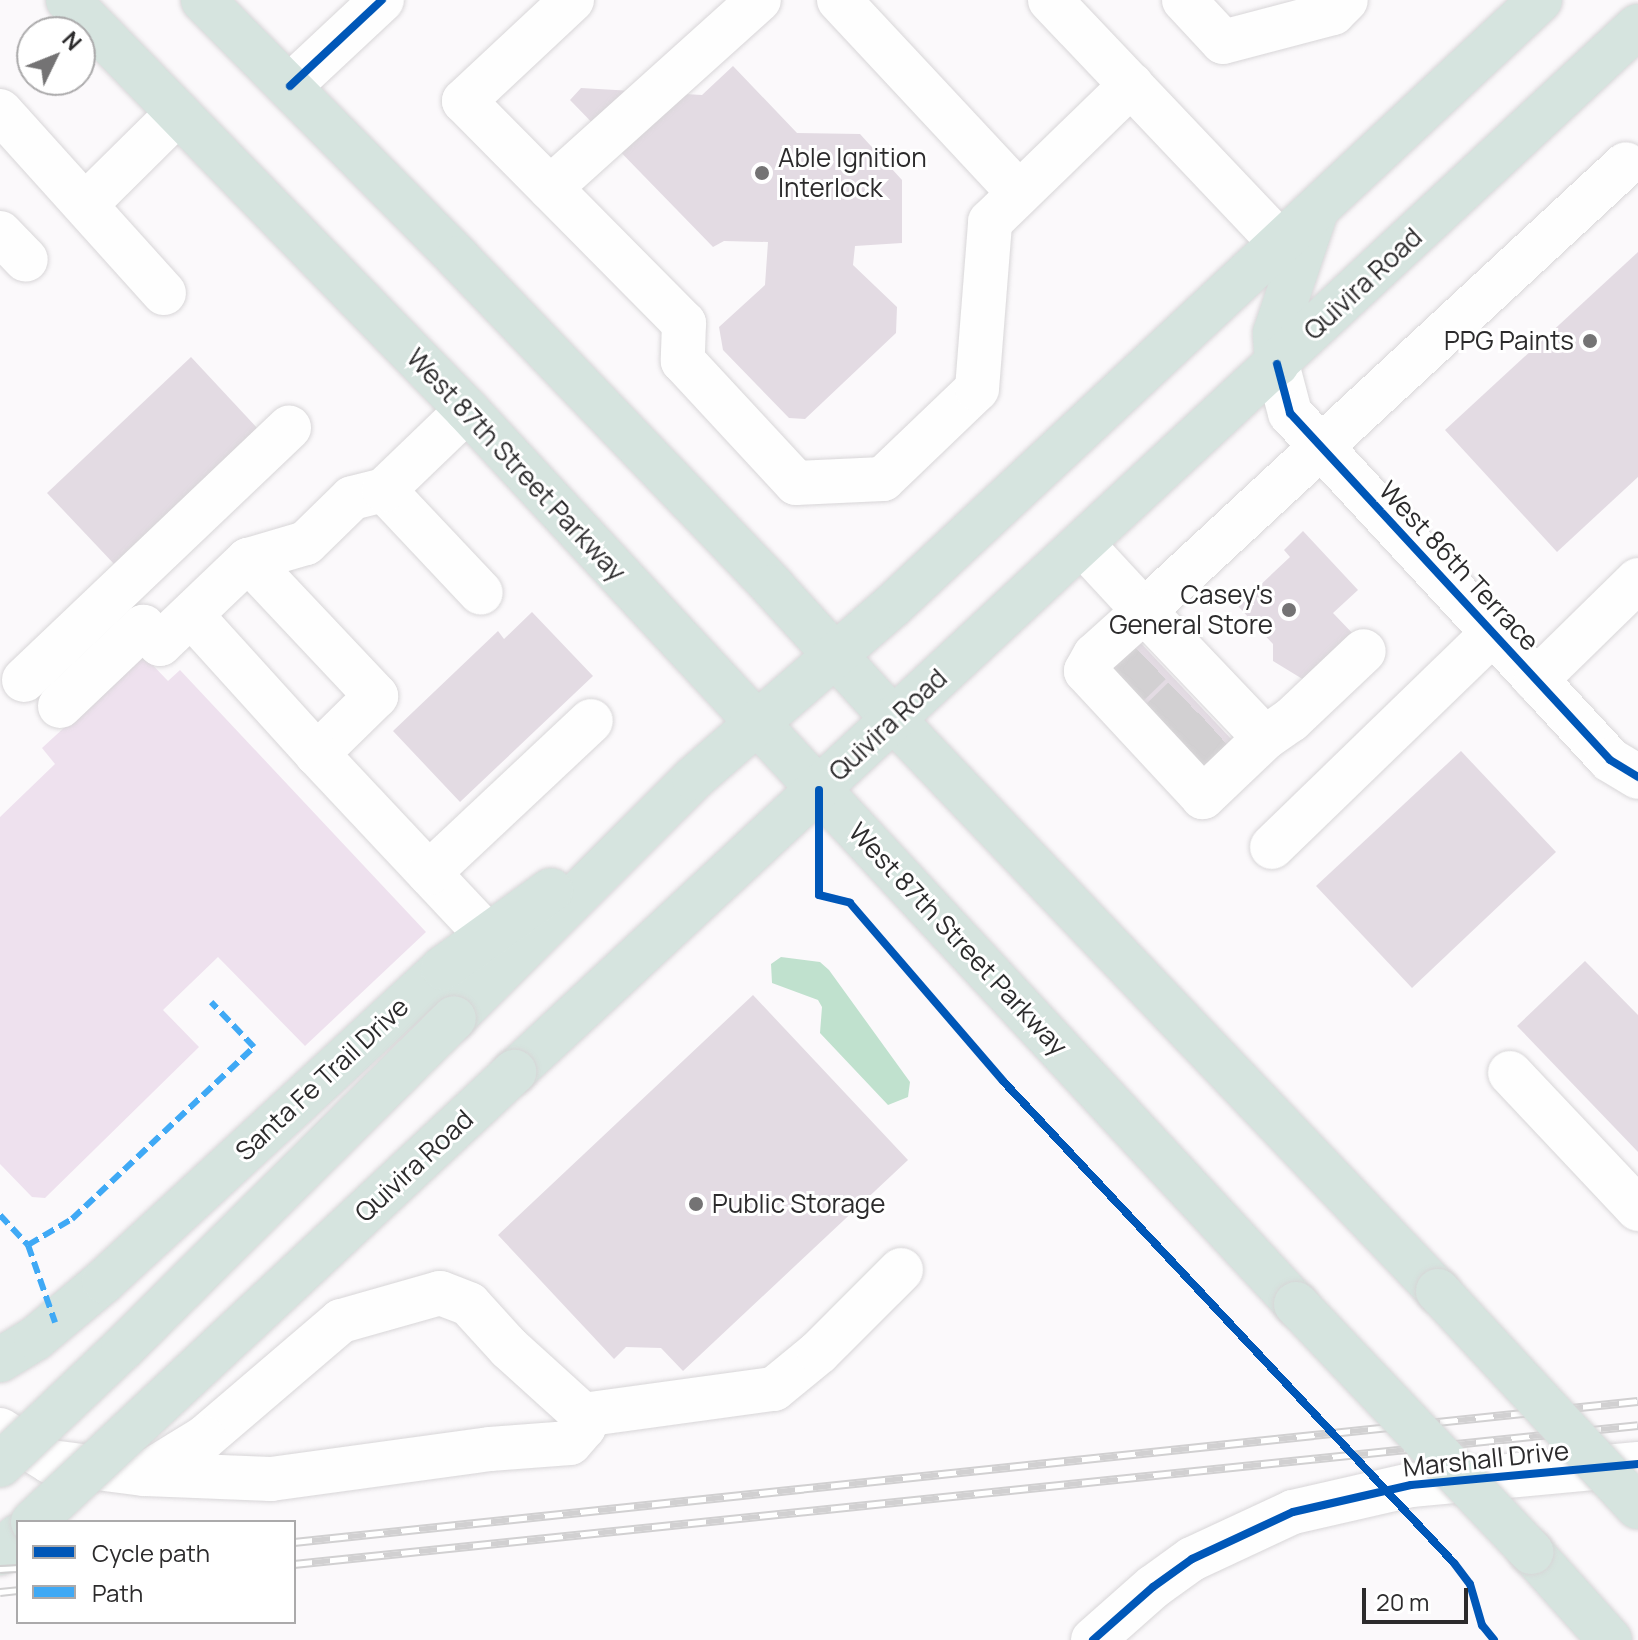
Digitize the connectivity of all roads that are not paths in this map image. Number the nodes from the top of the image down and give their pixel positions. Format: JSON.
{"nodes":[{"id":1,"x":68,"y":0,"type":"edge"},
{"id":2,"x":203,"y":0,"type":"edge"},
{"id":3,"x":382,"y":0,"type":"edge"},
{"id":4,"x":572,"y":0,"type":"edge"},
{"id":5,"x":759,"y":0,"type":"edge"},
{"id":6,"x":839,"y":0,"type":"edge"},
{"id":7,"x":1050,"y":0,"type":"edge"},
{"id":8,"x":1184,"y":0,"type":"edge"},
{"id":9,"x":1346,"y":0,"type":"edge"},
{"id":10,"x":1540,"y":0,"type":"edge"},
{"id":11,"x":1638,"y":26,"type":"edge"},
{"id":12,"x":1131,"y":85,"type":"junction"},
{"id":13,"x":290,"y":86,"type":"junction"},
{"id":14,"x":0,"y":111,"type":"edge"},
{"id":15,"x":176,"y":115,"type":"junction"},
{"id":16,"x":1626,"y":164,"type":"dead end"},
{"id":17,"x":550,"y":188,"type":"junction"},
{"id":18,"x":1019,"y":193,"type":"junction"},
{"id":19,"x":86,"y":204,"type":"junction"},
{"id":20,"x":1316,"y":211,"type":"junction"},
{"id":21,"x":1281,"y":243,"type":"junction"},
{"id":22,"x":164,"y":293,"type":"dead end"},
{"id":23,"x":1277,"y":364,"type":"junction"},
{"id":24,"x":467,"y":410,"type":"junction"},
{"id":25,"x":289,"y":428,"type":"dead end"},
{"id":26,"x":1323,"y":449,"type":"junction"},
{"id":27,"x":384,"y":490,"type":"junction"},
{"id":28,"x":1082,"y":544,"type":"junction"},
{"id":29,"x":248,"y":560,"type":"junction"},
{"id":30,"x":1638,"y":580,"type":"edge"},
{"id":31,"x":481,"y":593,"type":"dead end"},
{"id":32,"x":191,"y":615,"type":"junction"},
{"id":33,"x":1493,"y":633,"type":"junction"},
{"id":34,"x":1158,"y":637,"type":"junction"},
{"id":35,"x":1364,"y":651,"type":"dead end"},
{"id":36,"x":836,"y":653,"type":"junction"},
{"id":37,"x":24,"y":680,"type":"dead end"},
{"id":38,"x":1536,"y":680,"type":"junction"},
{"id":39,"x":60,"y":706,"type":"dead end"},
{"id":40,"x":1223,"y":708,"type":"junction"},
{"id":41,"x":892,"y":718,"type":"junction"},
{"id":42,"x":591,"y":721,"type":"dead end"},
{"id":43,"x":757,"y":723,"type":"junction"},
{"id":44,"x":317,"y":754,"type":"junction"},
{"id":45,"x":1638,"y":777,"type":"edge"},
{"id":46,"x":819,"y":790,"type":"junction"},
{"id":47,"x":656,"y":814,"type":"junction"},
{"id":48,"x":1272,"y":847,"type":"dead end"},
{"id":49,"x":429,"y":873,"type":"junction"},
{"id":50,"x":488,"y":936,"type":"junction"},
{"id":51,"x":1510,"y":1073,"type":"dead end"},
{"id":52,"x":1638,"y":1209,"type":"edge"},
{"id":53,"x":901,"y":1270,"type":"dead end"},
{"id":54,"x":0,"y":1360,"type":"edge"},
{"id":55,"x":583,"y":1415,"type":"junction"},
{"id":56,"x":0,"y":1430,"type":"edge"},
{"id":57,"x":1638,"y":1464,"type":"edge"},
{"id":58,"x":0,"y":1465,"type":"edge"},
{"id":59,"x":145,"y":1474,"type":"junction"},
{"id":60,"x":1638,"y":1507,"type":"edge"},
{"id":61,"x":35,"y":1520,"type":"edge"},
{"id":62,"x":16,"y":1538,"type":"edge"},
{"id":63,"x":0,"y":1553,"type":"edge"},
{"id":64,"x":1093,"y":1640,"type":"edge"},
{"id":65,"x":1610,"y":1640,"type":"edge"}],
"edges":[{"from":1,"to":15,"type":"main road","name":"West 87th Street Parkway"},
{"from":2,"to":13,"type":"main road"},
{"from":3,"to":13,"type":"street"},
{"from":4,"to":17,"type":"street"},
{"from":5,"to":17,"type":"street"},
{"from":6,"to":18,"type":"street"},
{"from":7,"to":12,"type":"street"},
{"from":8,"to":9,"type":"street"},
{"from":10,"to":20,"type":"main road"},
{"from":11,"to":23,"type":"main road","name":"Quivira Road"},
{"from":12,"to":18,"type":"street"},
{"from":12,"to":21,"type":"street"},
{"from":13,"to":36,"type":"main road"},
{"from":14,"to":19,"type":"street"},
{"from":15,"to":19,"type":"street"},
{"from":15,"to":24,"type":"main road","name":"West 87th Street Parkway"},
{"from":16,"to":26,"type":"street"},
{"from":17,"to":18,"type":"street"},
{"from":19,"to":22,"type":"street"},
{"from":20,"to":21,"type":"main road"},
{"from":20,"to":23,"type":"main road"},
{"from":21,"to":36,"type":"main road"},
{"from":23,"to":26,"type":"street","name":"West 86th Terrace"},
{"from":23,"to":28,"type":"main road","name":"Quivira Road"},
{"from":24,"to":27,"type":"street"},
{"from":24,"to":43,"type":"main road","name":"West 87th Street Parkway"},
{"from":25,"to":37,"type":"street"},
{"from":26,"to":33,"type":"street","name":"West 86th Terrace"},
{"from":26,"to":34,"type":"street"},
{"from":27,"to":29,"type":"street"},
{"from":27,"to":31,"type":"street"},
{"from":28,"to":34,"type":"street"},
{"from":28,"to":41,"type":"main road","name":"Quivira Road"},
{"from":29,"to":32,"type":"street"},
{"from":29,"to":44,"type":"street"},
{"from":30,"to":38,"type":"street"},
{"from":32,"to":39,"type":"street"},
{"from":32,"to":44,"type":"street"},
{"from":33,"to":38,"type":"street","name":"West 86th Terrace"},
{"from":33,"to":48,"type":"street"},
{"from":34,"to":40,"type":"street"},
{"from":34,"to":40,"type":"street"},
{"from":35,"to":40,"type":"street"},
{"from":36,"to":41,"type":"main road"},
{"from":36,"to":43,"type":"main road"},
{"from":38,"to":45,"type":"street","name":"West 86th Terrace"},
{"from":41,"to":46,"type":"main road","name":"Quivira Road"},
{"from":41,"to":60,"type":"main road","bridge":true},
{"from":42,"to":49,"type":"street"},
{"from":43,"to":46,"type":"main road","name":"West 87th Street Parkway"},
{"from":43,"to":47,"type":"main road"},
{"from":44,"to":49,"type":"street"},
{"from":46,"to":61,"type":"main road","name":"Quivira Road","bridge":true},
{"from":46,"to":65,"type":"main road","name":"West 87th Street Parkway","bridge":true},
{"from":47,"to":50,"type":"main road","name":"Santa Fe Trail Drive"},
{"from":47,"to":58,"type":"main road","bridge":true},
{"from":49,"to":50,"type":"street"},
{"from":50,"to":54,"type":"main road","name":"Santa Fe Trail Drive"},
{"from":51,"to":52,"type":"street"},
{"from":53,"to":55,"type":"street"},
{"from":55,"to":59,"type":"street"},
{"from":55,"to":59,"type":"street"},
{"from":56,"to":59,"type":"street"},
{"from":57,"to":64,"type":"street","name":"Marshall Drive"},
{"from":62,"to":63,"type":"main road"}]}
